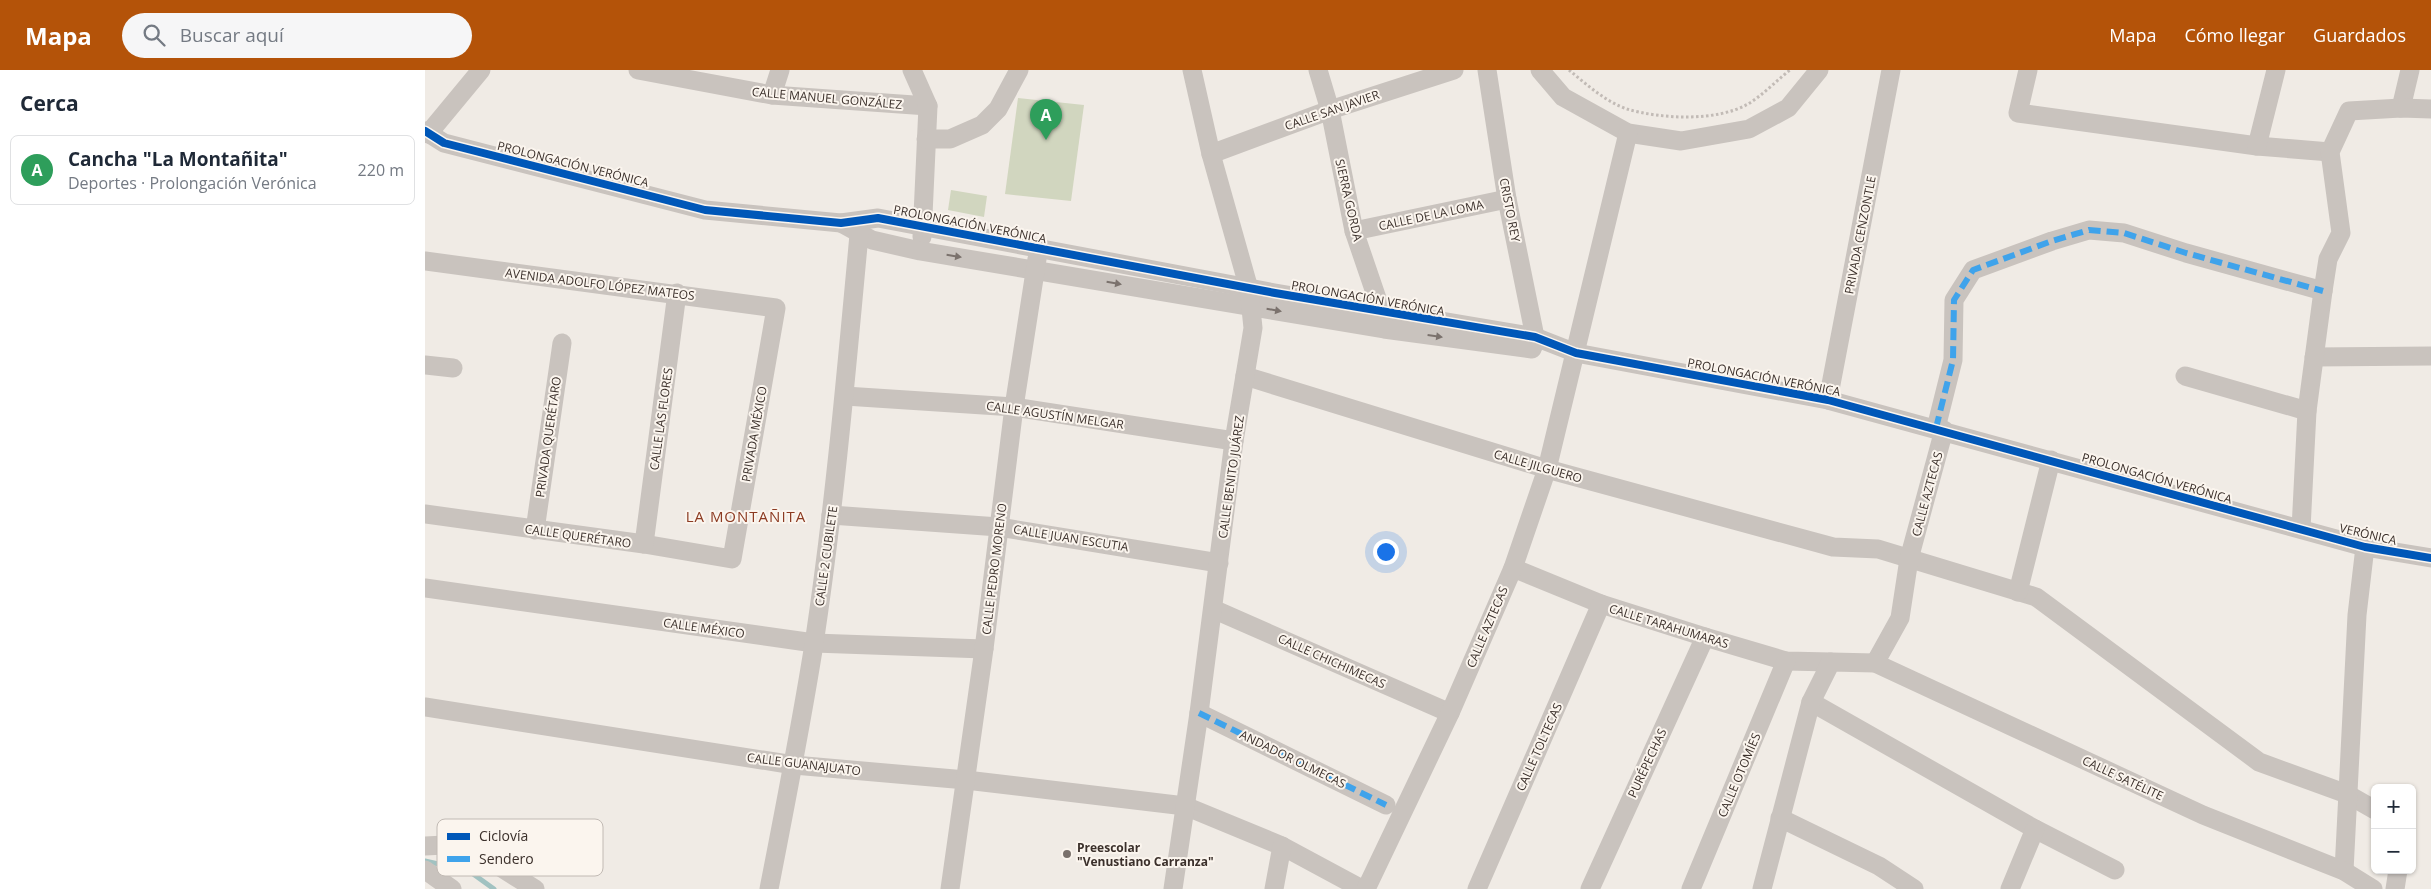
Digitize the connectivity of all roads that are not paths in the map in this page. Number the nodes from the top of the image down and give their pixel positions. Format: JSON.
{"nodes":[{"id":1,"x":481,"y":70,"type":"edge"},
{"id":2,"x":638,"y":70,"type":"edge"},
{"id":3,"x":780,"y":70,"type":"edge"},
{"id":4,"x":912,"y":70,"type":"edge"},
{"id":5,"x":1019,"y":70,"type":"edge"},
{"id":6,"x":1192,"y":70,"type":"edge"},
{"id":7,"x":1318,"y":70,"type":"edge"},
{"id":8,"x":1454,"y":70,"type":"edge"},
{"id":9,"x":1487,"y":70,"type":"edge"},
{"id":10,"x":1540,"y":70,"type":"edge"},
{"id":11,"x":1819,"y":70,"type":"edge"},
{"id":12,"x":1891,"y":70,"type":"edge"},
{"id":13,"x":2028,"y":70,"type":"edge"},
{"id":14,"x":2276,"y":70,"type":"edge"},
{"id":15,"x":2410,"y":70,"type":"edge"},
{"id":16,"x":772,"y":96,"type":"junction"},
{"id":17,"x":928,"y":106,"type":"junction"},
{"id":18,"x":2401,"y":108,"type":"junction"},
{"id":19,"x":2431,"y":109,"type":"edge"},
{"id":20,"x":1329,"y":110,"type":"junction"},
{"id":21,"x":426,"y":133,"type":"edge"},
{"id":22,"x":1627,"y":133,"type":"junction"},
{"id":23,"x":926,"y":139,"type":"junction"},
{"id":24,"x":2257,"y":146,"type":"junction"},
{"id":25,"x":2330,"y":152,"type":"junction"},
{"id":26,"x":1211,"y":154,"type":"junction"},
{"id":27,"x":1507,"y":199,"type":"junction"},
{"id":28,"x":923,"y":226,"type":"junction"},
{"id":29,"x":860,"y":227,"type":"junction"},
{"id":30,"x":1354,"y":231,"type":"junction"},
{"id":31,"x":1038,"y":249,"type":"junction"},
{"id":32,"x":920,"y":251,"type":"junction"},
{"id":33,"x":425,"y":261,"type":"edge"},
{"id":34,"x":1035,"y":269,"type":"junction"},
{"id":35,"x":2323,"y":291,"type":"junction"},
{"id":36,"x":677,"y":293,"type":"junction"},
{"id":37,"x":1251,"y":297,"type":"junction"},
{"id":38,"x":776,"y":308,"type":"joint"},
{"id":39,"x":1383,"y":321,"type":"junction"},
{"id":40,"x":562,"y":343,"type":"dead end"},
{"id":41,"x":1534,"y":343,"type":"junction"},
{"id":42,"x":1575,"y":353,"type":"junction"},
{"id":43,"x":2431,"y":356,"type":"edge"},
{"id":44,"x":2314,"y":357,"type":"junction"},
{"id":45,"x":425,"y":365,"type":"edge"},
{"id":46,"x":453,"y":368,"type":"dead end"},
{"id":47,"x":1245,"y":376,"type":"junction"},
{"id":48,"x":2185,"y":376,"type":"dead end"},
{"id":49,"x":845,"y":396,"type":"junction"},
{"id":50,"x":1828,"y":400,"type":"junction"},
{"id":51,"x":1014,"y":407,"type":"junction"},
{"id":52,"x":2307,"y":411,"type":"junction"},
{"id":53,"x":1940,"y":429,"type":"junction"},
{"id":54,"x":1234,"y":441,"type":"junction"},
{"id":55,"x":2051,"y":460,"type":"junction"},
{"id":56,"x":1547,"y":469,"type":"junction"},
{"id":57,"x":425,"y":514,"type":"edge"},
{"id":58,"x":831,"y":515,"type":"junction"},
{"id":59,"x":999,"y":527,"type":"junction"},
{"id":60,"x":2301,"y":529,"type":"junction"},
{"id":61,"x":535,"y":530,"type":"junction"},
{"id":62,"x":644,"y":544,"type":"junction"},
{"id":63,"x":2365,"y":547,"type":"junction"},
{"id":64,"x":2431,"y":558,"type":"edge"},
{"id":65,"x":732,"y":559,"type":"joint"},
{"id":66,"x":1909,"y":559,"type":"junction"},
{"id":67,"x":1219,"y":562,"type":"junction"},
{"id":68,"x":1513,"y":568,"type":"junction"},
{"id":69,"x":425,"y":588,"type":"edge"},
{"id":70,"x":2018,"y":592,"type":"junction"},
{"id":71,"x":1601,"y":604,"type":"junction"},
{"id":72,"x":1213,"y":609,"type":"junction"},
{"id":73,"x":1705,"y":638,"type":"junction"},
{"id":74,"x":814,"y":643,"type":"junction"},
{"id":75,"x":984,"y":649,"type":"junction"},
{"id":76,"x":1787,"y":661,"type":"junction"},
{"id":77,"x":1831,"y":662,"type":"junction"},
{"id":78,"x":1875,"y":663,"type":"junction"},
{"id":79,"x":1811,"y":702,"type":"junction"},
{"id":80,"x":425,"y":707,"type":"edge"},
{"id":81,"x":1199,"y":713,"type":"junction"},
{"id":82,"x":1450,"y":713,"type":"junction"},
{"id":83,"x":794,"y":765,"type":"junction"},
{"id":84,"x":966,"y":780,"type":"junction"},
{"id":85,"x":2347,"y":794,"type":"junction"},
{"id":86,"x":1386,"y":805,"type":"dead end"},
{"id":87,"x":1185,"y":806,"type":"junction"},
{"id":88,"x":2371,"y":808,"type":"edge"},
{"id":89,"x":1780,"y":818,"type":"junction"},
{"id":90,"x":2035,"y":829,"type":"junction"},
{"id":91,"x":1282,"y":846,"type":"junction"},
{"id":92,"x":425,"y":870,"type":"edge"},
{"id":93,"x":2115,"y":870,"type":"dead end"},
{"id":94,"x":2344,"y":871,"type":"junction"},
{"id":95,"x":2397,"y":874,"type":"edge"},
{"id":96,"x":514,"y":876,"type":"edge"},
{"id":97,"x":452,"y":889,"type":"edge"},
{"id":98,"x":535,"y":889,"type":"edge"},
{"id":99,"x":769,"y":889,"type":"edge"},
{"id":100,"x":951,"y":889,"type":"edge"},
{"id":101,"x":1173,"y":889,"type":"edge"},
{"id":102,"x":1274,"y":889,"type":"edge"},
{"id":103,"x":1362,"y":889,"type":"edge"},
{"id":104,"x":1366,"y":889,"type":"edge"},
{"id":105,"x":1477,"y":889,"type":"edge"},
{"id":106,"x":1590,"y":889,"type":"edge"},
{"id":107,"x":1691,"y":889,"type":"edge"},
{"id":108,"x":1762,"y":889,"type":"edge"},
{"id":109,"x":1914,"y":889,"type":"edge"},
{"id":110,"x":2010,"y":889,"type":"edge"},
{"id":111,"x":2373,"y":889,"type":"edge"},
{"id":112,"x":2395,"y":889,"type":"edge"}],
"edges":[{"from":1,"to":21,"type":"street"},
{"from":2,"to":16,"type":"street","name":"CALLE MANUEL GONZÁLEZ"},
{"from":3,"to":16,"type":"street"},
{"from":4,"to":17,"type":"street"},
{"from":5,"to":23,"type":"street"},
{"from":6,"to":26,"type":"street","name":"CALLE BENITO JUÁREZ"},
{"from":7,"to":20,"type":"street","name":"SIERRA GORDA"},
{"from":8,"to":20,"type":"street","name":"CALLE SAN JAVIER"},
{"from":9,"to":27,"type":"street","name":"CRISTO REY"},
{"from":10,"to":22,"type":"street"},
{"from":11,"to":22,"type":"street"},
{"from":12,"to":50,"type":"street","name":"PRIVADA CENZONTLE"},
{"from":13,"to":24,"type":"street"},
{"from":14,"to":24,"type":"street"},
{"from":15,"to":18,"type":"street"},
{"from":16,"to":17,"type":"street","name":"CALLE MANUEL GONZÁLEZ"},
{"from":17,"to":23,"type":"street"},
{"from":18,"to":19,"type":"street"},
{"from":18,"to":25,"type":"street"},
{"from":20,"to":26,"type":"street","name":"CALLE SAN JAVIER"},
{"from":20,"to":30,"type":"street","name":"SIERRA GORDA"},
{"from":21,"to":29,"type":"street","name":"PROLONGACIÓN VERÓNICA"},
{"from":22,"to":42,"type":"street","name":"CALLE AZTECAS"},
{"from":23,"to":28,"type":"street"},
{"from":24,"to":25,"type":"street"},
{"from":25,"to":35,"type":"street"},
{"from":26,"to":37,"type":"street","name":"CALLE BENITO JUÁREZ"},
{"from":27,"to":30,"type":"street","name":"CALLE DE LA LOMA"},
{"from":27,"to":41,"type":"street","name":"CRISTO REY"},
{"from":28,"to":29,"type":"street","name":"PROLONGACIÓN VERÓNICA"},
{"from":28,"to":31,"type":"street","name":"PROLONGACIÓN VERÓNICA"},
{"from":28,"to":32,"type":"street"},
{"from":29,"to":32,"type":"street","name":"PROLONGACIÓN VERÓNICA"},
{"from":29,"to":49,"type":"street","name":"CALLE 2 CUBILETE"},
{"from":30,"to":39,"type":"street","name":"SIERRA GORDA"},
{"from":31,"to":34,"type":"street","name":"CALLE PEDRO MORENO"},
{"from":31,"to":37,"type":"street","name":"PROLONGACIÓN VERÓNICA"},
{"from":32,"to":34,"type":"street","name":"PROLONGACIÓN VERÓNICA","one_way":true},
{"from":33,"to":36,"type":"street","name":"AVENIDA ADOLFO LÓPEZ MATEOS"},
{"from":34,"to":37,"type":"street","name":"PROLONGACIÓN VERÓNICA","one_way":true},
{"from":34,"to":51,"type":"street","name":"CALLE PEDRO MORENO"},
{"from":35,"to":44,"type":"street"},
{"from":35,"to":53,"type":"street","name":"CALLE AZTECAS"},
{"from":36,"to":38,"type":"street","name":"AVENIDA ADOLFO LÓPEZ MATEOS"},
{"from":36,"to":62,"type":"street","name":"CALLE LAS FLORES"},
{"from":37,"to":39,"type":"street","name":"PROLONGACIÓN VERÓNICA"},
{"from":37,"to":47,"type":"street","name":"CALLE BENITO JUÁREZ"},
{"from":38,"to":65,"type":"street","name":"PRIVADA MÉXICO"},
{"from":39,"to":41,"type":"street","name":"PROLONGACIÓN VERÓNICA"},
{"from":40,"to":61,"type":"street","name":"PRIVADA QUERÉTARO"},
{"from":41,"to":42,"type":"street","name":"PROLONGACIÓN VERÓNICA"},
{"from":42,"to":50,"type":"street","name":"PROLONGACIÓN VERÓNICA"},
{"from":42,"to":56,"type":"street","name":"CALLE AZTECAS"},
{"from":43,"to":44,"type":"street"},
{"from":44,"to":52,"type":"street"},
{"from":45,"to":46,"type":"street"},
{"from":47,"to":54,"type":"street","name":"CALLE BENITO JUÁREZ"},
{"from":47,"to":56,"type":"street","name":"CALLE JILGUERO"},
{"from":48,"to":52,"type":"street"},
{"from":49,"to":51,"type":"street","name":"CALLE AGUSTÍN MELGAR"},
{"from":49,"to":58,"type":"street","name":"CALLE 2 CUBILETE"},
{"from":50,"to":53,"type":"street","name":"PROLONGACIÓN VERÓNICA"},
{"from":51,"to":54,"type":"street","name":"CALLE AGUSTÍN MELGAR"},
{"from":51,"to":59,"type":"street","name":"CALLE PEDRO MORENO"},
{"from":52,"to":60,"type":"street"},
{"from":53,"to":55,"type":"street","name":"PROLONGACIÓN VERÓNICA"},
{"from":53,"to":66,"type":"street","name":"CALLE AZTECAS"},
{"from":54,"to":67,"type":"street","name":"CALLE BENITO JUÁREZ"},
{"from":55,"to":60,"type":"street","name":"PROLONGACIÓN VERÓNICA"},
{"from":55,"to":70,"type":"street"},
{"from":56,"to":66,"type":"street","name":"CALLE JILGUERO"},
{"from":56,"to":68,"type":"street","name":"CALLE AZTECAS"},
{"from":57,"to":61,"type":"street","name":"CALLE QUERÉTARO"},
{"from":58,"to":59,"type":"street","name":"CALLE JUAN ESCUTIA"},
{"from":58,"to":74,"type":"street","name":"CALLE 2 CUBILETE"},
{"from":59,"to":67,"type":"street","name":"CALLE JUAN ESCUTIA"},
{"from":59,"to":75,"type":"street","name":"CALLE PEDRO MORENO"},
{"from":60,"to":63,"type":"street","name":"VERÓNICA"},
{"from":61,"to":62,"type":"street","name":"CALLE QUERÉTARO"},
{"from":62,"to":65,"type":"street","name":"CALLE QUERÉTARO"},
{"from":63,"to":64,"type":"street","name":"VERÓNICA"},
{"from":63,"to":85,"type":"street"},
{"from":66,"to":70,"type":"street"},
{"from":66,"to":78,"type":"street","name":"CALLE AZTECAS"},
{"from":67,"to":72,"type":"street","name":"CALLE BENITO JUÁREZ"},
{"from":68,"to":71,"type":"street","name":"CALLE TARAHUMARAS"},
{"from":68,"to":82,"type":"street","name":"CALLE AZTECAS"},
{"from":69,"to":74,"type":"street","name":"CALLE MÉXICO"},
{"from":70,"to":85,"type":"street"},
{"from":71,"to":73,"type":"street","name":"CALLE TARAHUMARAS"},
{"from":71,"to":105,"type":"street","name":"CALLE TOLTECAS"},
{"from":72,"to":81,"type":"street","name":"CALLE BENITO JUÁREZ"},
{"from":72,"to":82,"type":"street","name":"CALLE CHICHIMECAS"},
{"from":73,"to":76,"type":"street","name":"CALLE TARAHUMARAS"},
{"from":73,"to":106,"type":"street","name":"PURÉPECHAS"},
{"from":74,"to":75,"type":"street","name":"CALLE MÉXICO"},
{"from":74,"to":83,"type":"street","name":"CALLE 2 CUBILETE"},
{"from":75,"to":84,"type":"street","name":"CALLE PEDRO MORENO"},
{"from":76,"to":77,"type":"street","name":"CALLE TARAHUMARAS"},
{"from":76,"to":107,"type":"street","name":"CALLE OTOMÍES"},
{"from":77,"to":78,"type":"street"},
{"from":77,"to":79,"type":"street"},
{"from":78,"to":94,"type":"street","name":"CALLE SATÉLITE"},
{"from":79,"to":89,"type":"street"},
{"from":79,"to":90,"type":"street"},
{"from":80,"to":83,"type":"street","name":"CALLE GUANAJUATO"},
{"from":81,"to":86,"type":"street","name":"ANDADOR OLMECAS"},
{"from":81,"to":87,"type":"street","name":"CALLE BENITO JUÁREZ"},
{"from":82,"to":104,"type":"street","name":"CALLE AZTECAS"},
{"from":83,"to":84,"type":"street","name":"CALLE GUANAJUATO"},
{"from":83,"to":99,"type":"street","name":"CALLE 2 CUBILETE"},
{"from":84,"to":87,"type":"street","name":"CALLE GUANAJUATO"},
{"from":84,"to":100,"type":"street","name":"CALLE PEDRO MORENO"},
{"from":85,"to":88,"type":"street"},
{"from":85,"to":94,"type":"street"},
{"from":87,"to":91,"type":"street","name":"CALLE GUANAJUATO"},
{"from":87,"to":101,"type":"street","name":"CALLE BENITO JUÁREZ"},
{"from":89,"to":108,"type":"street"},
{"from":89,"to":109,"type":"street"},
{"from":90,"to":93,"type":"street"},
{"from":90,"to":110,"type":"street"},
{"from":91,"to":102,"type":"street"},
{"from":91,"to":103,"type":"street","name":"CALLE GUANAJUATO"},
{"from":92,"to":97,"type":"street"},
{"from":94,"to":111,"type":"street","name":"CALLE SATÉLITE"},
{"from":95,"to":112,"type":"street"},
{"from":96,"to":98,"type":"street"}]}
